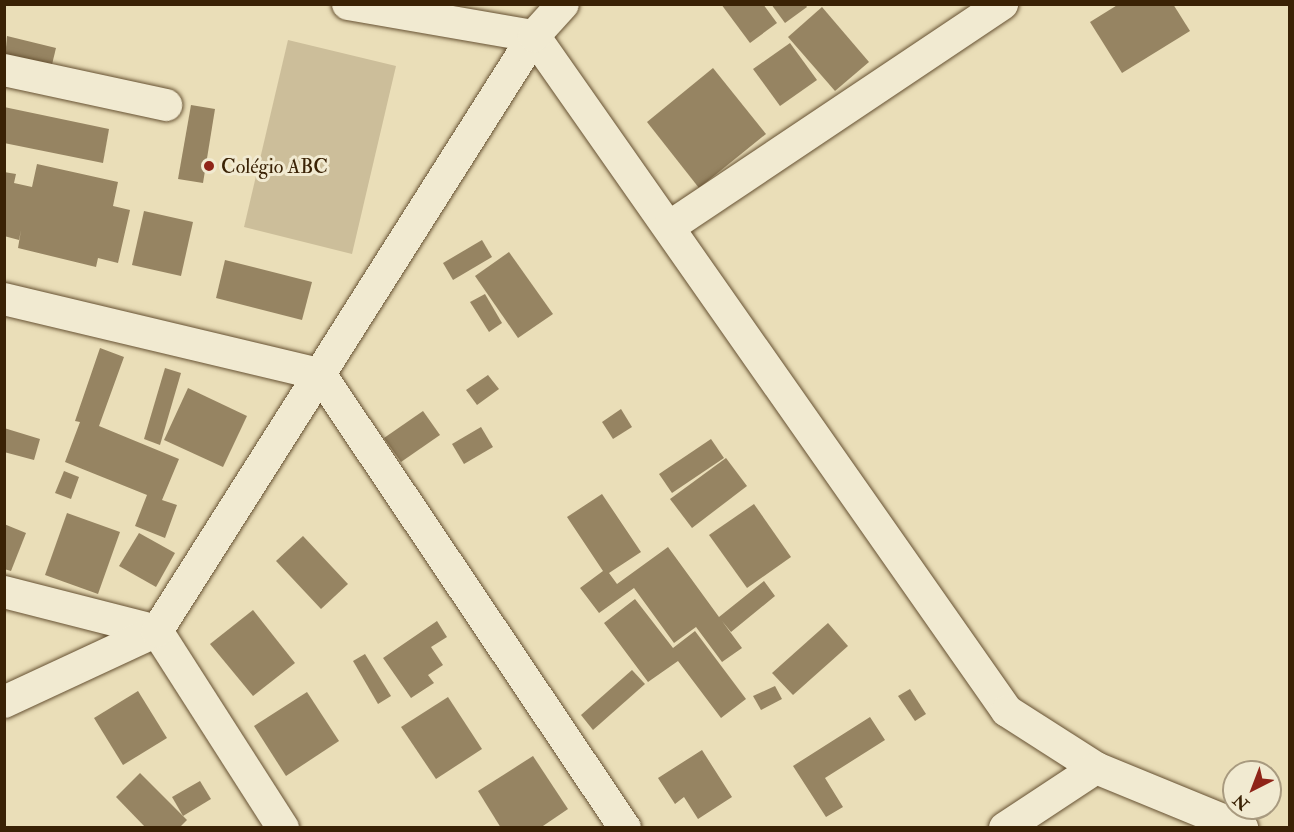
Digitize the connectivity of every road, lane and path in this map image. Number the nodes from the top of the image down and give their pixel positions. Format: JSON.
{"nodes":[{"id":1,"x":348,"y":4,"type":"edge"},
{"id":2,"x":563,"y":4,"type":"edge"},
{"id":3,"x":1002,"y":4,"type":"edge"},
{"id":4,"x":534,"y":36,"type":"junction"},
{"id":5,"x":4,"y":70,"type":"edge"},
{"id":6,"x":166,"y":105,"type":"dead end"},
{"id":7,"x":669,"y":227,"type":"junction"},
{"id":8,"x":4,"y":299,"type":"edge"},
{"id":9,"x":321,"y":374,"type":"junction"},
{"id":10,"x":4,"y":592,"type":"edge"},
{"id":11,"x":157,"y":630,"type":"junction"},
{"id":12,"x":4,"y":702,"type":"edge"},
{"id":13,"x":1096,"y":768,"type":"junction"},
{"id":14,"x":283,"y":828,"type":"edge"},
{"id":15,"x":625,"y":828,"type":"edge"},
{"id":16,"x":1005,"y":828,"type":"edge"},
{"id":17,"x":1242,"y":828,"type":"edge"}],
"edges":[{"from":1,"to":4,"type":"street"},
{"from":2,"to":4,"type":"street"},
{"from":3,"to":7,"type":"street"},
{"from":4,"to":7,"type":"street"},
{"from":4,"to":9,"type":"street"},
{"from":5,"to":6,"type":"street"},
{"from":7,"to":13,"type":"street"},
{"from":8,"to":9,"type":"street"},
{"from":9,"to":11,"type":"street"},
{"from":9,"to":15,"type":"street"},
{"from":10,"to":11,"type":"street"},
{"from":11,"to":12,"type":"street"},
{"from":11,"to":14,"type":"street"},
{"from":13,"to":16,"type":"street"},
{"from":13,"to":17,"type":"street"}]}
